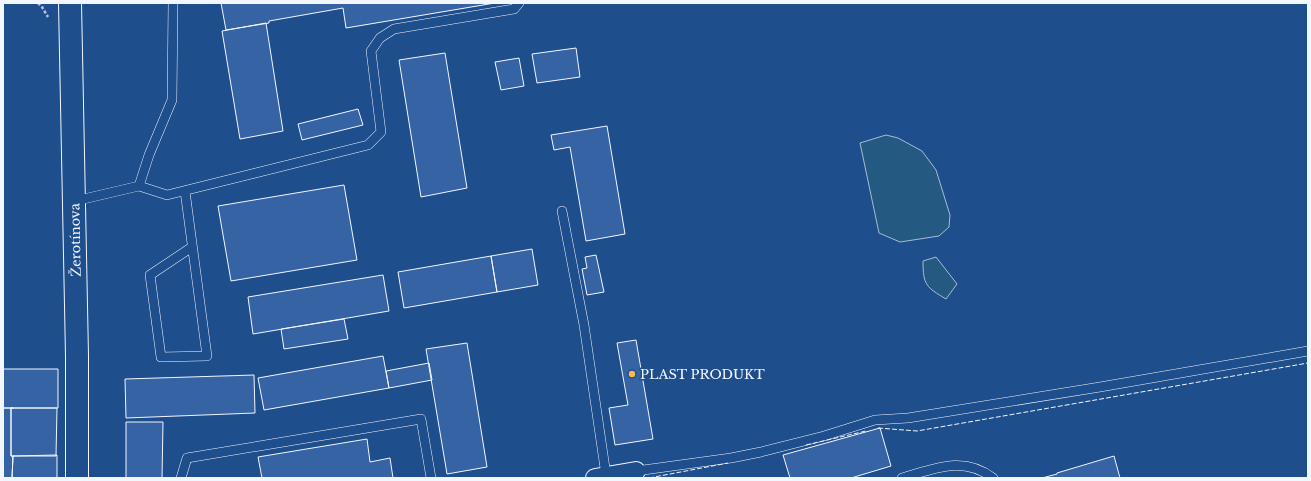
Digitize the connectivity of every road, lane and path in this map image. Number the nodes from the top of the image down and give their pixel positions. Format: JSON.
{"nodes":[{"id":1,"x":70,"y":3,"type":"edge"},
{"id":2,"x":173,"y":3,"type":"edge"},
{"id":3,"x":519,"y":3,"type":"edge"},
{"id":4,"x":139,"y":186,"type":"junction"},
{"id":5,"x":185,"y":191,"type":"junction"},
{"id":6,"x":74,"y":202,"type":"junction"},
{"id":7,"x":562,"y":210,"type":"dead end"},
{"id":8,"x":192,"y":247,"type":"junction"},
{"id":9,"x":1308,"y":351,"type":"edge"},
{"id":10,"x":636,"y":471,"type":"joint"},
{"id":11,"x":601,"y":477,"type":"edge"},
{"id":12,"x":77,"y":478,"type":"edge"},
{"id":13,"x":181,"y":478,"type":"edge"},
{"id":14,"x":431,"y":478,"type":"edge"},
{"id":15,"x":902,"y":478,"type":"edge"},
{"id":16,"x":993,"y":478,"type":"edge"}],
"edges":[{"from":1,"to":6,"type":"street","name":"Žerotínova"},
{"from":2,"to":4,"type":"lane"},
{"from":3,"to":5,"type":"lane"},
{"from":4,"to":5,"type":"lane"},
{"from":4,"to":6,"type":"lane"},
{"from":5,"to":8,"type":"lane"},
{"from":6,"to":12,"type":"street","name":"Žerotínova"},
{"from":7,"to":11,"type":"lane"},
{"from":8,"to":8,"type":"lane"},
{"from":9,"to":10,"type":"lane"},
{"from":10,"to":11,"type":"street"},
{"from":13,"to":14,"type":"lane"},
{"from":15,"to":16,"type":"lane"}]}
